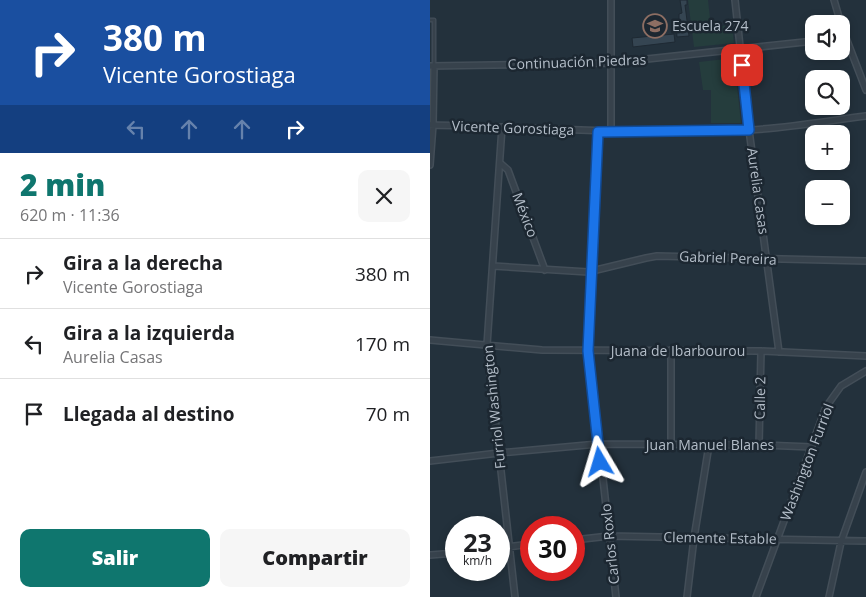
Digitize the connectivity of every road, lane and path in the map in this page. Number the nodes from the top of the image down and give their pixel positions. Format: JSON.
{"nodes":[{"id":1,"x":611,"y":0,"type":"edge"},
{"id":2,"x":735,"y":0,"type":"edge"},
{"id":3,"x":834,"y":0,"type":"edge"},
{"id":4,"x":838,"y":15,"type":"edge"},
{"id":5,"x":430,"y":20,"type":"edge"},
{"id":6,"x":805,"y":42,"type":"edge"},
{"id":7,"x":741,"y":49,"type":"junction"},
{"id":8,"x":850,"y":52,"type":"edge"},
{"id":9,"x":610,"y":63,"type":"junction"},
{"id":10,"x":432,"y":66,"type":"edge"},
{"id":11,"x":866,"y":90,"type":"edge"},
{"id":12,"x":866,"y":116,"type":"edge"},
{"id":13,"x":432,"y":126,"type":"edge"},
{"id":14,"x":502,"y":127,"type":"junction"},
{"id":15,"x":749,"y":130,"type":"junction"},
{"id":16,"x":598,"y":132,"type":"junction"},
{"id":17,"x":611,"y":132,"type":"junction"},
{"id":18,"x":500,"y":163,"type":"junction"},
{"id":19,"x":430,"y":165,"type":"edge"},
{"id":20,"x":767,"y":260,"type":"junction"},
{"id":21,"x":866,"y":261,"type":"edge"},
{"id":22,"x":493,"y":266,"type":"junction"},
{"id":23,"x":545,"y":270,"type":"junction"},
{"id":24,"x":592,"y":272,"type":"junction"},
{"id":25,"x":430,"y":340,"type":"edge"},
{"id":26,"x":487,"y":345,"type":"junction"},
{"id":27,"x":671,"y":350,"type":"junction"},
{"id":28,"x":588,"y":351,"type":"junction"},
{"id":29,"x":761,"y":351,"type":"junction"},
{"id":30,"x":779,"y":352,"type":"junction"},
{"id":31,"x":866,"y":356,"type":"edge"},
{"id":32,"x":866,"y":371,"type":"edge"},
{"id":33,"x":598,"y":444,"type":"junction"},
{"id":34,"x":671,"y":445,"type":"junction"},
{"id":35,"x":709,"y":445,"type":"junction"},
{"id":36,"x":759,"y":445,"type":"junction"},
{"id":37,"x":812,"y":447,"type":"junction"},
{"id":38,"x":498,"y":453,"type":"junction"},
{"id":39,"x":430,"y":461,"type":"edge"},
{"id":40,"x":866,"y":472,"type":"edge"},
{"id":41,"x":505,"y":516,"type":"edge"},
{"id":42,"x":609,"y":536,"type":"junction"},
{"id":43,"x":694,"y":538,"type":"junction"},
{"id":44,"x":585,"y":539,"type":"edge"},
{"id":45,"x":777,"y":540,"type":"junction"},
{"id":46,"x":866,"y":541,"type":"edge"},
{"id":47,"x":842,"y":542,"type":"junction"},
{"id":48,"x":445,"y":553,"type":"edge"},
{"id":49,"x":430,"y":555,"type":"edge"},
{"id":50,"x":510,"y":555,"type":"edge"},
{"id":51,"x":515,"y":597,"type":"edge"},
{"id":52,"x":616,"y":597,"type":"edge"},
{"id":53,"x":687,"y":597,"type":"edge"},
{"id":54,"x":756,"y":597,"type":"edge"},
{"id":55,"x":829,"y":597,"type":"edge"}],
"edges":[{"from":1,"to":9,"type":"street"},
{"from":2,"to":7,"type":"street","name":"Aurelia Casas"},
{"from":3,"to":4,"type":"street"},
{"from":5,"to":10,"type":"lane"},
{"from":6,"to":7,"type":"street","name":"Continuación Piedras"},
{"from":7,"to":9,"type":"street","name":"Continuación Piedras"},
{"from":7,"to":15,"type":"street","name":"Aurelia Casas"},
{"from":8,"to":11,"type":"street"},
{"from":9,"to":10,"type":"street","name":"Continuación Piedras"},
{"from":9,"to":17,"type":"street"},
{"from":10,"to":13,"type":"street"},
{"from":12,"to":15,"type":"street","name":"Vicente Gorostiaga"},
{"from":13,"to":14,"type":"street","name":"Vicente Gorostiaga"},
{"from":13,"to":19,"type":"street"},
{"from":14,"to":16,"type":"street","name":"Vicente Gorostiaga"},
{"from":14,"to":18,"type":"street","name":"Furriol Washington"},
{"from":15,"to":17,"type":"street","name":"Vicente Gorostiaga"},
{"from":15,"to":20,"type":"street","name":"Aurelia Casas"},
{"from":16,"to":17,"type":"street","name":"Vicente Gorostiaga"},
{"from":16,"to":24,"type":"street","name":"Carlos Roxlo"},
{"from":18,"to":22,"type":"street","name":"Furriol Washington"},
{"from":18,"to":23,"type":"street","name":"México"},
{"from":20,"to":21,"type":"street","name":"Gabriel Pereira"},
{"from":20,"to":24,"type":"street","name":"Gabriel Pereira"},
{"from":20,"to":30,"type":"street","name":"Aurelia Casas"},
{"from":22,"to":23,"type":"street","name":"Gabriel Pereira"},
{"from":22,"to":26,"type":"street","name":"Furriol Washington"},
{"from":23,"to":24,"type":"street","name":"Gabriel Pereira"},
{"from":24,"to":28,"type":"street","name":"Carlos Roxlo"},
{"from":25,"to":26,"type":"street","name":"Juana de Ibarbourou"},
{"from":26,"to":28,"type":"street","name":"Juana de Ibarbourou"},
{"from":26,"to":38,"type":"street","name":"Furriol Washington"},
{"from":27,"to":28,"type":"street","name":"Juana de Ibarbourou"},
{"from":27,"to":29,"type":"street","name":"Juana de Ibarbourou"},
{"from":27,"to":34,"type":"street"},
{"from":28,"to":33,"type":"street","name":"Carlos Roxlo"},
{"from":29,"to":30,"type":"street","name":"Juana de Ibarbourou"},
{"from":29,"to":36,"type":"street","name":"Calle 2"},
{"from":30,"to":31,"type":"street","name":"Juana de Ibarbourou"},
{"from":32,"to":37,"type":"street","name":"Washington Furriol"},
{"from":33,"to":34,"type":"street","name":"Juan Manuel Blanes"},
{"from":33,"to":38,"type":"street","name":"Juan Manuel Blanes"},
{"from":33,"to":42,"type":"street","name":"Carlos Roxlo"},
{"from":34,"to":35,"type":"street","name":"Juan Manuel Blanes"},
{"from":35,"to":36,"type":"street","name":"Juan Manuel Blanes"},
{"from":35,"to":43,"type":"street"},
{"from":36,"to":37,"type":"street","name":"Juan Manuel Blanes"},
{"from":37,"to":45,"type":"street","name":"Washington Furriol"},
{"from":38,"to":39,"type":"street","name":"Juan Manuel Blanes"},
{"from":38,"to":41,"type":"street","name":"Furriol Washington"},
{"from":40,"to":47,"type":"street"},
{"from":42,"to":43,"type":"street","name":"Clemente Estable"},
{"from":42,"to":44,"type":"street","name":"Clemente Estable"},
{"from":42,"to":52,"type":"street","name":"Carlos Roxlo"},
{"from":43,"to":45,"type":"street","name":"Clemente Estable"},
{"from":43,"to":53,"type":"street"},
{"from":45,"to":47,"type":"street","name":"Clemente Estable"},
{"from":45,"to":54,"type":"street","name":"Washington Furriol"},
{"from":46,"to":47,"type":"street","name":"Clemente Estable"},
{"from":47,"to":55,"type":"street"},
{"from":48,"to":49,"type":"street"},
{"from":50,"to":51,"type":"street","name":"Furriol Washington"}]}
